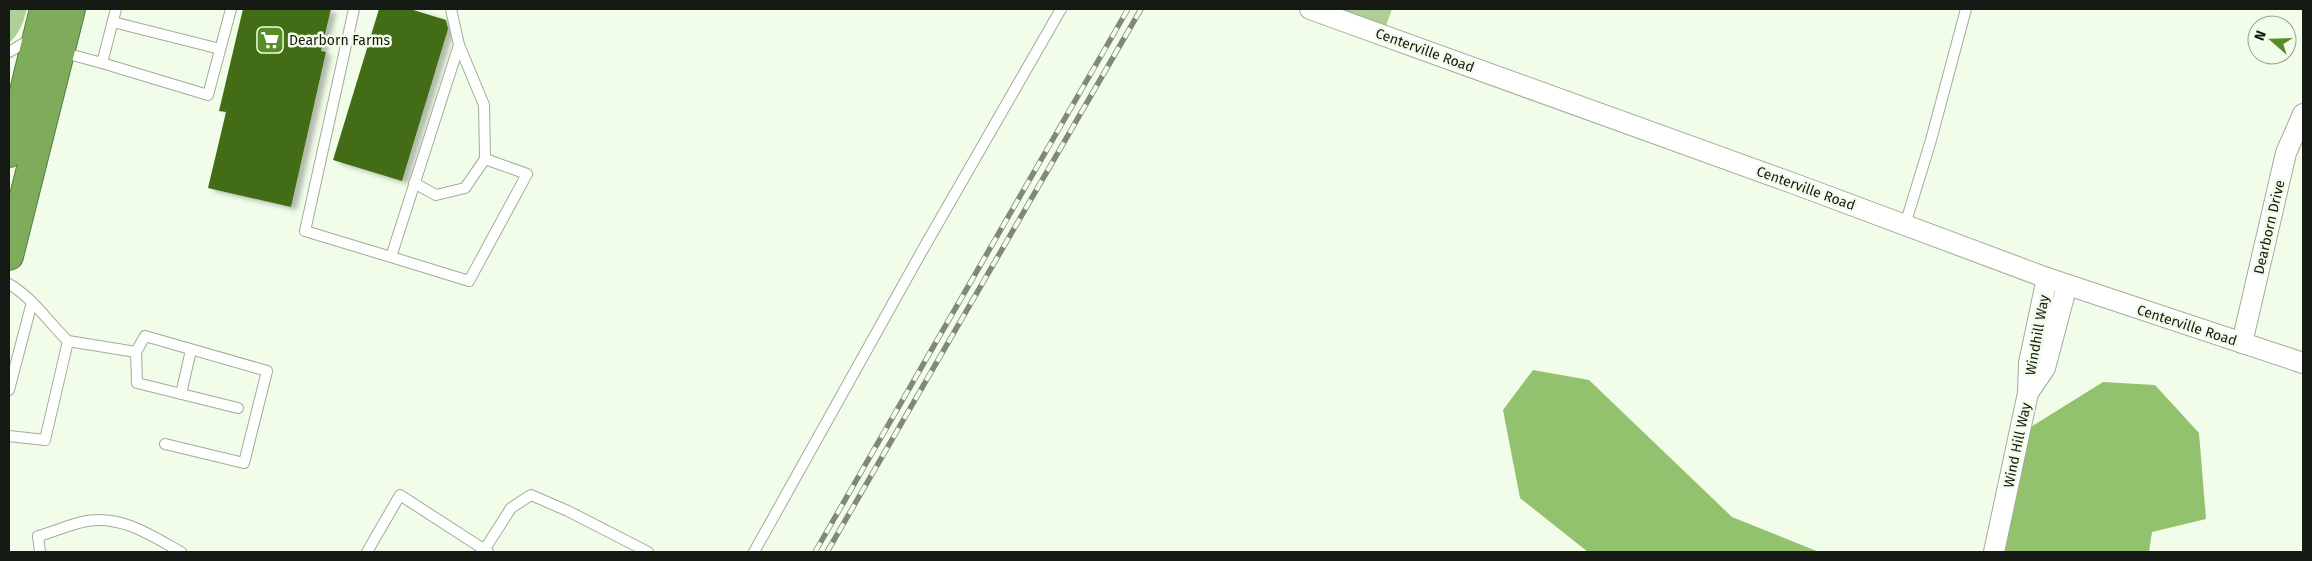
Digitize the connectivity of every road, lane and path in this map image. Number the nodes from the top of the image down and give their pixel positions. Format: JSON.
{"nodes":[{"id":1,"x":44,"y":9,"type":"edge"},
{"id":2,"x":71,"y":9,"type":"edge"},
{"id":3,"x":116,"y":9,"type":"edge"},
{"id":4,"x":231,"y":9,"type":"edge"},
{"id":5,"x":354,"y":9,"type":"edge"},
{"id":6,"x":451,"y":9,"type":"edge"},
{"id":7,"x":1061,"y":9,"type":"edge"},
{"id":8,"x":1310,"y":9,"type":"edge"},
{"id":9,"x":1966,"y":9,"type":"edge"},
{"id":10,"x":113,"y":22,"type":"junction"},
{"id":11,"x":38,"y":35,"type":"junction"},
{"id":12,"x":459,"y":45,"type":"junction"},
{"id":13,"x":220,"y":50,"type":"junction"},
{"id":14,"x":60,"y":51,"type":"junction"},
{"id":15,"x":9,"y":52,"type":"edge"},
{"id":16,"x":102,"y":63,"type":"junction"},
{"id":17,"x":13,"y":110,"type":"edge"},
{"id":18,"x":2303,"y":114,"type":"edge"},
{"id":19,"x":9,"y":154,"type":"edge"},
{"id":20,"x":485,"y":159,"type":"junction"},
{"id":21,"x":414,"y":184,"type":"junction"},
{"id":22,"x":1905,"y":224,"type":"junction"},
{"id":23,"x":9,"y":256,"type":"edge"},
{"id":24,"x":392,"y":257,"type":"junction"},
{"id":25,"x":2047,"y":278,"type":"junction"},
{"id":26,"x":9,"y":284,"type":"edge"},
{"id":27,"x":2067,"y":285,"type":"junction"},
{"id":28,"x":32,"y":302,"type":"junction"},
{"id":29,"x":68,"y":341,"type":"junction"},
{"id":30,"x":2242,"y":343,"type":"junction"},
{"id":31,"x":191,"y":350,"type":"junction"},
{"id":32,"x":136,"y":352,"type":"junction"},
{"id":33,"x":2303,"y":363,"type":"edge"},
{"id":34,"x":9,"y":390,"type":"edge"},
{"id":35,"x":2028,"y":393,"type":"junction"},
{"id":36,"x":180,"y":394,"type":"junction"},
{"id":37,"x":238,"y":408,"type":"dead end"},
{"id":38,"x":9,"y":436,"type":"edge"},
{"id":39,"x":165,"y":444,"type":"dead end"},
{"id":40,"x":40,"y":552,"type":"edge"},
{"id":41,"x":181,"y":552,"type":"edge"},
{"id":42,"x":367,"y":552,"type":"edge"},
{"id":43,"x":485,"y":552,"type":"edge"},
{"id":44,"x":648,"y":552,"type":"edge"},
{"id":45,"x":754,"y":552,"type":"edge"},
{"id":46,"x":1994,"y":552,"type":"edge"}],
"edges":[{"from":1,"to":11,"type":"highway"},
{"from":2,"to":14,"type":"highway"},
{"from":3,"to":10,"type":"lane"},
{"from":4,"to":13,"type":"lane"},
{"from":5,"to":24,"type":"lane"},
{"from":6,"to":12,"type":"lane"},
{"from":7,"to":45,"type":"lane"},
{"from":8,"to":22,"type":"street","name":"Centerville Road"},
{"from":9,"to":22,"type":"lane"},
{"from":10,"to":13,"type":"lane"},
{"from":10,"to":16,"type":"lane"},
{"from":11,"to":15,"type":"lane"},
{"from":11,"to":17,"type":"highway"},
{"from":12,"to":20,"type":"lane"},
{"from":12,"to":21,"type":"lane"},
{"from":13,"to":16,"type":"lane"},
{"from":14,"to":16,"type":"lane"},
{"from":14,"to":23,"type":"highway"},
{"from":17,"to":19,"type":"highway"},
{"from":18,"to":30,"type":"street","name":"Dearborn Drive"},
{"from":20,"to":21,"type":"lane"},
{"from":20,"to":24,"type":"lane"},
{"from":21,"to":24,"type":"lane"},
{"from":22,"to":25,"type":"street","name":"Centerville Road"},
{"from":25,"to":27,"type":"street","name":"Centerville Road"},
{"from":25,"to":35,"type":"street","name":"Windhill Way"},
{"from":26,"to":28,"type":"lane"},
{"from":27,"to":30,"type":"street","name":"Centerville Road"},
{"from":27,"to":35,"type":"street","name":"Wind Hill Way"},
{"from":28,"to":29,"type":"lane"},
{"from":28,"to":34,"type":"lane"},
{"from":29,"to":32,"type":"lane"},
{"from":29,"to":38,"type":"lane"},
{"from":30,"to":33,"type":"street","name":"Centerville Road"},
{"from":31,"to":32,"type":"lane"},
{"from":31,"to":36,"type":"lane"},
{"from":31,"to":39,"type":"lane"},
{"from":32,"to":36,"type":"lane"},
{"from":35,"to":46,"type":"street","name":"Wind Hill Way"},
{"from":36,"to":37,"type":"lane"},
{"from":40,"to":41,"type":"lane"},
{"from":42,"to":43,"type":"lane"},
{"from":43,"to":44,"type":"lane"}]}
